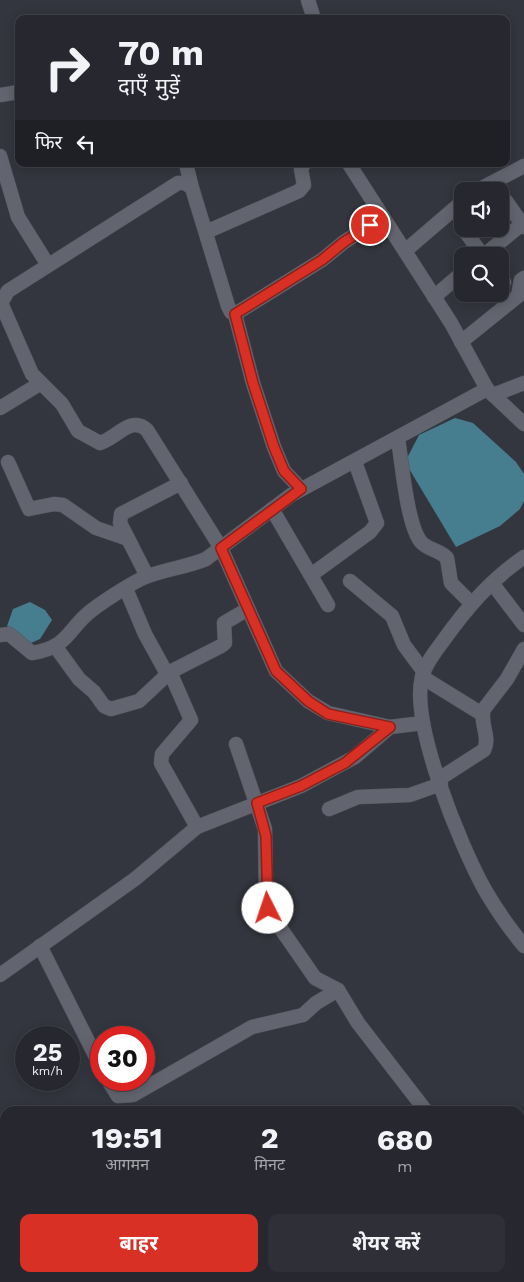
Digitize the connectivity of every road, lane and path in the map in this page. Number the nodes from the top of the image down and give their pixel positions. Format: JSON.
{"nodes":[{"id":1,"x":308,"y":0,"type":"edge"},
{"id":2,"x":313,"y":15,"type":"edge"},
{"id":3,"x":15,"y":93,"type":"edge"},
{"id":4,"x":0,"y":95,"type":"edge"},
{"id":5,"x":0,"y":156,"type":"edge"},
{"id":6,"x":524,"y":166,"type":"edge"},
{"id":7,"x":187,"y":167,"type":"edge"},
{"id":8,"x":302,"y":167,"type":"edge"},
{"id":9,"x":351,"y":167,"type":"edge"},
{"id":10,"x":493,"y":182,"type":"edge"},
{"id":11,"x":192,"y":188,"type":"junction"},
{"id":12,"x":509,"y":205,"type":"edge"},
{"id":13,"x":454,"y":209,"type":"edge"},
{"id":14,"x":383,"y":217,"type":"junction"},
{"id":15,"x":523,"y":226,"type":"edge"},
{"id":16,"x":206,"y":232,"type":"junction"},
{"id":17,"x":495,"y":247,"type":"edge"},
{"id":18,"x":405,"y":251,"type":"junction"},
{"id":19,"x":48,"y":265,"type":"junction"},
{"id":20,"x":524,"y":278,"type":"edge"},
{"id":21,"x":454,"y":280,"type":"edge"},
{"id":22,"x":434,"y":297,"type":"junction"},
{"id":23,"x":235,"y":314,"type":"junction"},
{"id":24,"x":461,"y":342,"type":"junction"},
{"id":25,"x":41,"y":383,"type":"junction"},
{"id":26,"x":524,"y":383,"type":"edge"},
{"id":27,"x":490,"y":392,"type":"junction"},
{"id":28,"x":0,"y":408,"type":"edge"},
{"id":29,"x":524,"y":424,"type":"edge"},
{"id":30,"x":398,"y":439,"type":"junction"},
{"id":31,"x":8,"y":462,"type":"dead end"},
{"id":32,"x":354,"y":462,"type":"junction"},
{"id":33,"x":181,"y":483,"type":"junction"},
{"id":34,"x":301,"y":489,"type":"junction"},
{"id":35,"x":272,"y":509,"type":"junction"},
{"id":36,"x":128,"y":539,"type":"junction"},
{"id":37,"x":221,"y":548,"type":"junction"},
{"id":38,"x":524,"y":557,"type":"edge"},
{"id":39,"x":311,"y":574,"type":"junction"},
{"id":40,"x":147,"y":576,"type":"junction"},
{"id":41,"x":350,"y":581,"type":"dead end"},
{"id":42,"x":492,"y":583,"type":"junction"},
{"id":43,"x":126,"y":589,"type":"junction"},
{"id":44,"x":470,"y":603,"type":"junction"},
{"id":45,"x":328,"y":605,"type":"dead end"},
{"id":46,"x":248,"y":610,"type":"junction"},
{"id":47,"x":524,"y":625,"type":"edge"},
{"id":48,"x":4,"y":634,"type":"edge"},
{"id":49,"x":55,"y":646,"type":"junction"},
{"id":50,"x":524,"y":649,"type":"edge"},
{"id":51,"x":169,"y":673,"type":"junction"},
{"id":52,"x":423,"y":675,"type":"junction"},
{"id":53,"x":482,"y":714,"type":"junction"},
{"id":54,"x":423,"y":723,"type":"junction"},
{"id":55,"x":390,"y":727,"type":"junction"},
{"id":56,"x":236,"y":744,"type":"dead end"},
{"id":57,"x":440,"y":781,"type":"junction"},
{"id":58,"x":257,"y":803,"type":"junction"},
{"id":59,"x":329,"y":809,"type":"dead end"},
{"id":60,"x":197,"y":827,"type":"junction"},
{"id":61,"x":523,"y":943,"type":"edge"},
{"id":62,"x":40,"y":946,"type":"junction"},
{"id":63,"x":0,"y":975,"type":"edge"},
{"id":64,"x":338,"y":990,"type":"junction"},
{"id":65,"x":90,"y":1045,"type":"edge"},
{"id":66,"x":155,"y":1082,"type":"edge"},
{"id":67,"x":115,"y":1091,"type":"edge"},
{"id":68,"x":138,"y":1091,"type":"edge"},
{"id":69,"x":422,"y":1106,"type":"edge"}],
"edges":[{"from":1,"to":2,"type":"street"},
{"from":3,"to":4,"type":"street"},
{"from":5,"to":19,"type":"street"},
{"from":6,"to":10,"type":"street"},
{"from":7,"to":11,"type":"street"},
{"from":8,"to":16,"type":"street"},
{"from":9,"to":14,"type":"street"},
{"from":11,"to":16,"type":"street"},
{"from":11,"to":19,"type":"street"},
{"from":12,"to":15,"type":"street"},
{"from":13,"to":18,"type":"street"},
{"from":14,"to":18,"type":"street"},
{"from":14,"to":23,"type":"street"},
{"from":15,"to":17,"type":"street"},
{"from":16,"to":23,"type":"street"},
{"from":18,"to":22,"type":"street"},
{"from":19,"to":25,"type":"street"},
{"from":20,"to":24,"type":"street"},
{"from":21,"to":22,"type":"street"},
{"from":22,"to":24,"type":"street"},
{"from":23,"to":34,"type":"street"},
{"from":24,"to":27,"type":"street"},
{"from":25,"to":28,"type":"street"},
{"from":25,"to":33,"type":"street"},
{"from":26,"to":27,"type":"street"},
{"from":27,"to":29,"type":"street"},
{"from":27,"to":30,"type":"street"},
{"from":30,"to":32,"type":"street"},
{"from":30,"to":44,"type":"street"},
{"from":31,"to":36,"type":"street"},
{"from":32,"to":34,"type":"street"},
{"from":32,"to":39,"type":"street"},
{"from":33,"to":36,"type":"street"},
{"from":33,"to":37,"type":"street"},
{"from":34,"to":35,"type":"street"},
{"from":35,"to":37,"type":"street"},
{"from":35,"to":39,"type":"street"},
{"from":36,"to":40,"type":"street"},
{"from":37,"to":40,"type":"street"},
{"from":37,"to":46,"type":"street"},
{"from":38,"to":42,"type":"street"},
{"from":39,"to":45,"type":"street"},
{"from":40,"to":43,"type":"street"},
{"from":41,"to":52,"type":"street"},
{"from":42,"to":44,"type":"street"},
{"from":42,"to":47,"type":"street"},
{"from":43,"to":49,"type":"street"},
{"from":43,"to":51,"type":"street"},
{"from":44,"to":52,"type":"street"},
{"from":46,"to":51,"type":"street"},
{"from":46,"to":55,"type":"street"},
{"from":48,"to":49,"type":"street"},
{"from":49,"to":51,"type":"street"},
{"from":50,"to":53,"type":"street"},
{"from":51,"to":60,"type":"street"},
{"from":52,"to":53,"type":"street"},
{"from":52,"to":54,"type":"street"},
{"from":53,"to":57,"type":"street"},
{"from":54,"to":55,"type":"street"},
{"from":54,"to":57,"type":"street"},
{"from":55,"to":58,"type":"street"},
{"from":56,"to":58,"type":"street"},
{"from":57,"to":59,"type":"street"},
{"from":57,"to":61,"type":"street"},
{"from":58,"to":60,"type":"street"},
{"from":58,"to":64,"type":"street"},
{"from":60,"to":62,"type":"street"},
{"from":62,"to":63,"type":"street"},
{"from":62,"to":65,"type":"street"},
{"from":64,"to":66,"type":"street"},
{"from":64,"to":69,"type":"street"},
{"from":67,"to":68,"type":"street"}]}
